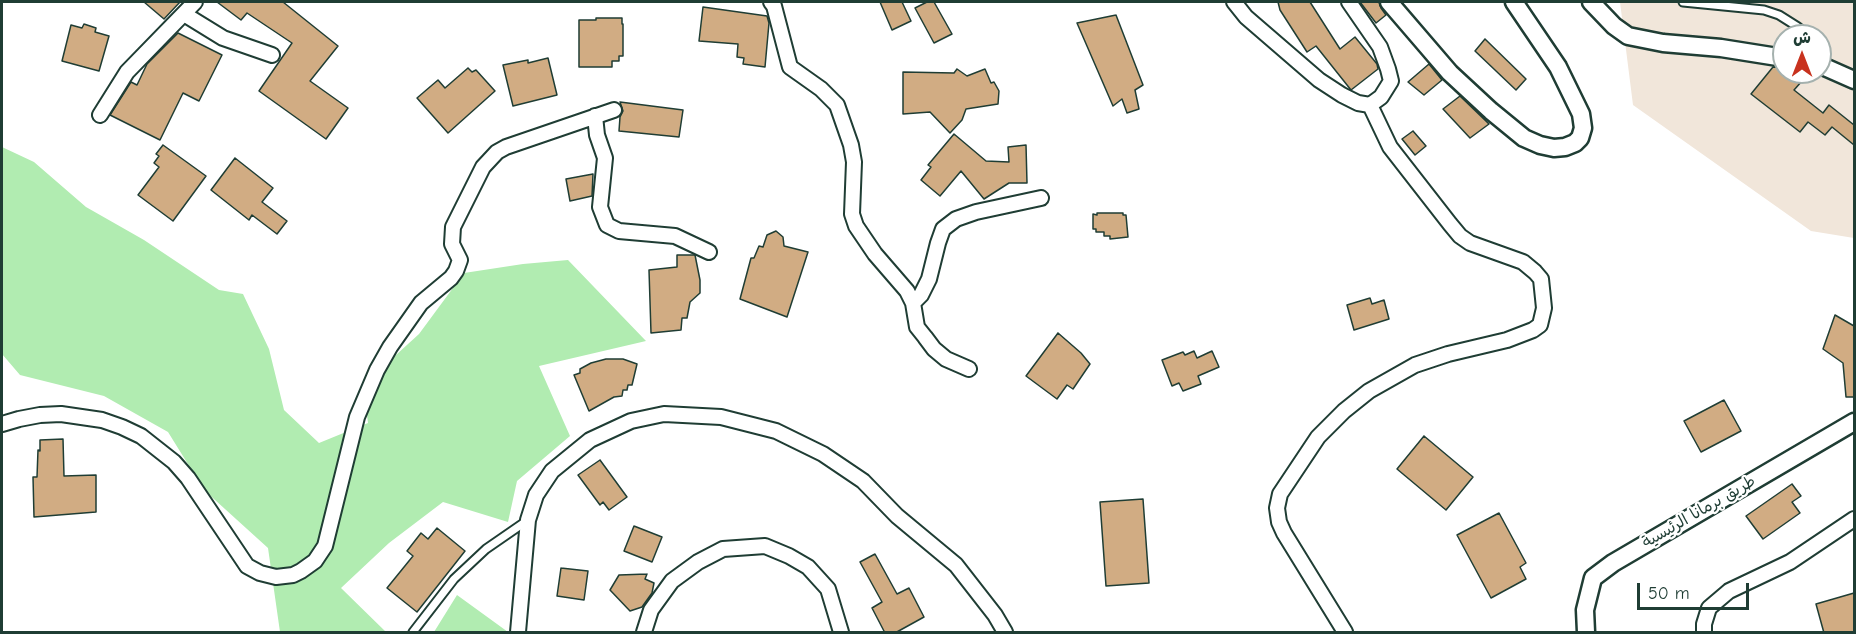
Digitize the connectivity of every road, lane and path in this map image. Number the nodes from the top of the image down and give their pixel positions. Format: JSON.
{"nodes":[{"id":1,"x":195,"y":2,"type":"edge"},
{"id":2,"x":771,"y":2,"type":"edge"},
{"id":3,"x":1234,"y":2,"type":"edge"},
{"id":4,"x":1349,"y":2,"type":"edge"},
{"id":5,"x":1389,"y":2,"type":"edge"},
{"id":6,"x":1514,"y":2,"type":"edge"},
{"id":7,"x":1591,"y":2,"type":"edge"},
{"id":8,"x":1683,"y":2,"type":"edge"},
{"id":9,"x":184,"y":14,"type":"junction"},
{"id":10,"x":1793,"y":24,"type":"edge"},
{"id":11,"x":272,"y":55,"type":"dead end"},
{"id":12,"x":1772,"y":56,"type":"edge"},
{"id":13,"x":1832,"y":67,"type":"edge"},
{"id":14,"x":1854,"y":80,"type":"edge"},
{"id":15,"x":1371,"y":105,"type":"junction"},
{"id":16,"x":614,"y":110,"type":"dead end"},
{"id":17,"x":100,"y":115,"type":"dead end"},
{"id":18,"x":595,"y":116,"type":"junction"},
{"id":19,"x":1041,"y":198,"type":"dead end"},
{"id":20,"x":709,"y":252,"type":"dead end"},
{"id":21,"x":913,"y":303,"type":"junction"},
{"id":22,"x":969,"y":369,"type":"dead end"},
{"id":23,"x":1854,"y":422,"type":"edge"},
{"id":24,"x":2,"y":424,"type":"edge"},
{"id":25,"x":1854,"y":519,"type":"edge"},
{"id":26,"x":528,"y":520,"type":"junction"},
{"id":27,"x":413,"y":633,"type":"edge"},
{"id":28,"x":518,"y":633,"type":"edge"},
{"id":29,"x":644,"y":633,"type":"edge"},
{"id":30,"x":841,"y":633,"type":"edge"},
{"id":31,"x":1005,"y":633,"type":"edge"},
{"id":32,"x":1345,"y":633,"type":"edge"},
{"id":33,"x":1586,"y":633,"type":"edge"},
{"id":34,"x":1704,"y":633,"type":"edge"}],
"edges":[{"from":1,"to":9,"type":"street"},
{"from":2,"to":21,"type":"street"},
{"from":3,"to":15,"type":"street"},
{"from":4,"to":15,"type":"street"},
{"from":5,"to":6,"type":"street"},
{"from":7,"to":12,"type":"street"},
{"from":8,"to":10,"type":"lane"},
{"from":9,"to":11,"type":"street"},
{"from":9,"to":17,"type":"street"},
{"from":13,"to":14,"type":"street"},
{"from":15,"to":32,"type":"street"},
{"from":16,"to":18,"type":"street"},
{"from":18,"to":20,"type":"street"},
{"from":18,"to":24,"type":"street"},
{"from":19,"to":21,"type":"street"},
{"from":21,"to":22,"type":"street"},
{"from":23,"to":33,"type":"street","name":"طريق برمانا الرئيسية"},
{"from":25,"to":34,"type":"street"},
{"from":26,"to":27,"type":"lane"},
{"from":26,"to":28,"type":"street"},
{"from":26,"to":31,"type":"street"},
{"from":29,"to":30,"type":"street"}]}
